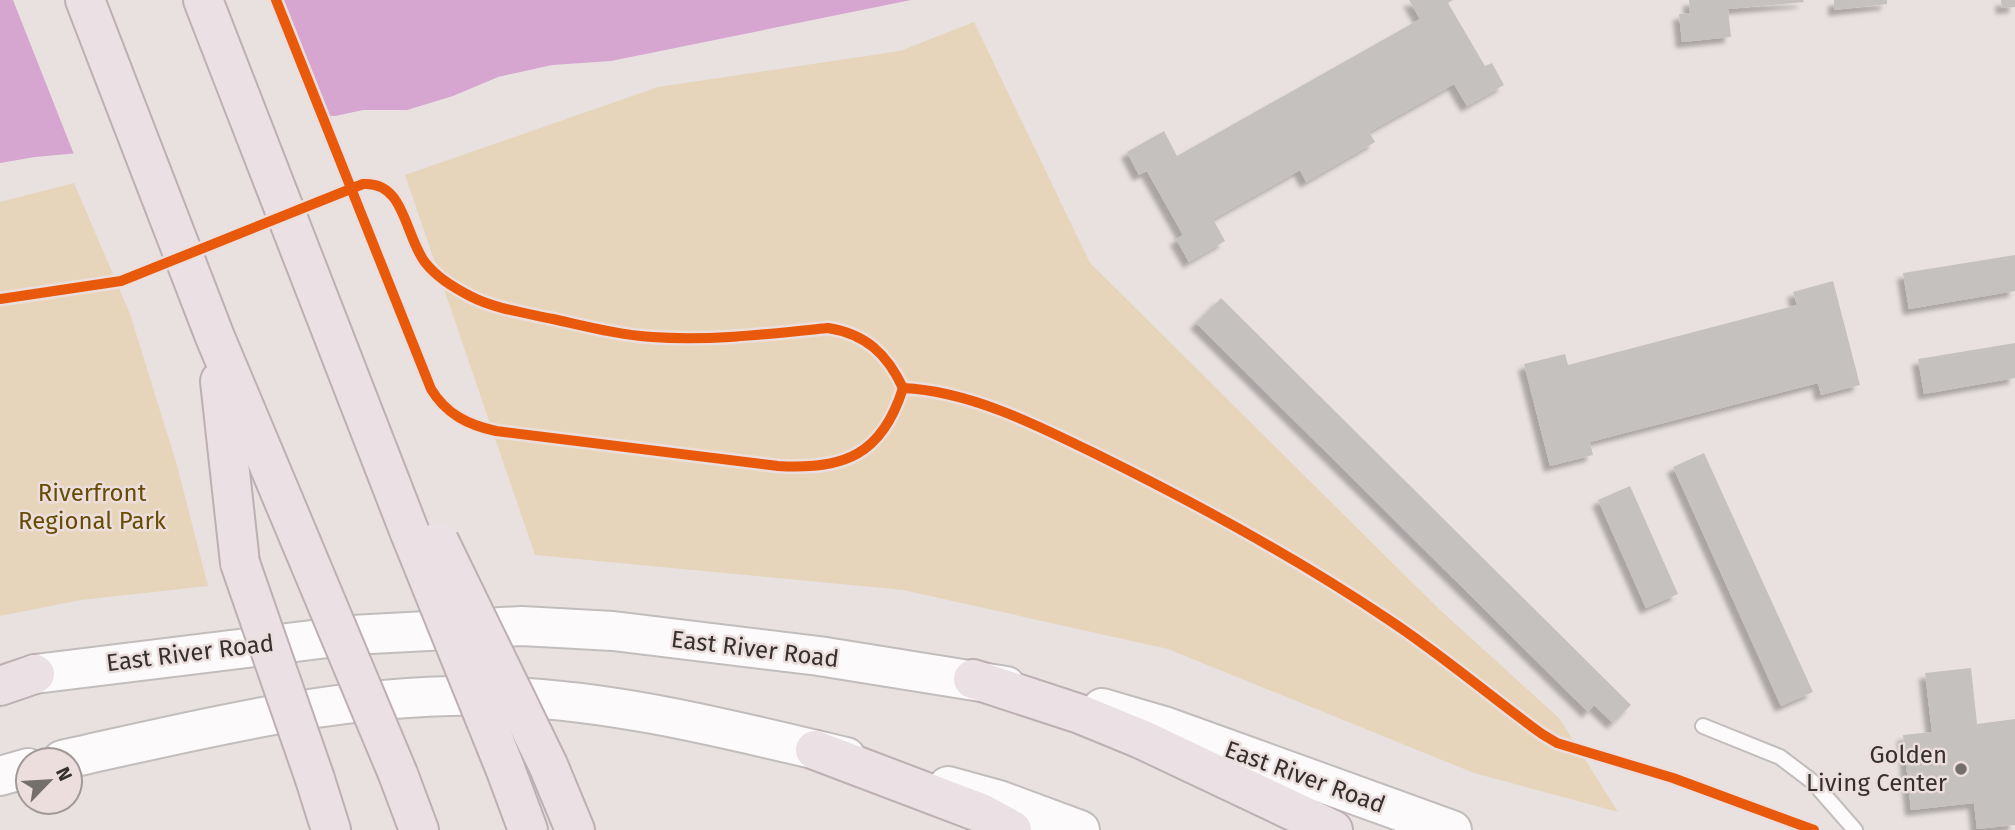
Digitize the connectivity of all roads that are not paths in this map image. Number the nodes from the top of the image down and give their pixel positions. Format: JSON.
{"nodes":[{"id":1,"x":85,"y":0,"type":"edge"},
{"id":2,"x":203,"y":0,"type":"edge"},
{"id":3,"x":305,"y":264,"type":"junction"},
{"id":4,"x":215,"y":337,"type":"junction"},
{"id":5,"x":973,"y":679,"type":"junction"},
{"id":6,"x":18,"y":680,"type":"edge"},
{"id":7,"x":1703,"y":726,"type":"dead end"},
{"id":8,"x":815,"y":750,"type":"junction"},
{"id":9,"x":84,"y":755,"type":"edge"},
{"id":10,"x":331,"y":830,"type":"edge"},
{"id":11,"x":419,"y":830,"type":"edge"},
{"id":12,"x":528,"y":830,"type":"edge"},
{"id":13,"x":575,"y":830,"type":"edge"},
{"id":14,"x":1012,"y":830,"type":"edge"},
{"id":15,"x":1080,"y":830,"type":"edge"},
{"id":16,"x":1333,"y":830,"type":"edge"},
{"id":17,"x":1452,"y":830,"type":"edge"},
{"id":18,"x":1855,"y":830,"type":"edge"}],
"edges":[{"from":1,"to":4,"type":"highway"},
{"from":2,"to":3,"type":"highway"},
{"from":3,"to":12,"type":"highway","bridge":true},
{"from":3,"to":13,"type":"highway","bridge":true},
{"from":4,"to":10,"type":"highway","bridge":true},
{"from":4,"to":11,"type":"highway","bridge":true},
{"from":5,"to":6,"type":"main road","name":"East River Road"},
{"from":5,"to":16,"type":"highway"},
{"from":5,"to":17,"type":"main road","name":"East River Road"},
{"from":7,"to":18,"type":"lane"},
{"from":8,"to":9,"type":"main road"},
{"from":8,"to":14,"type":"highway"},
{"from":8,"to":15,"type":"main road"}]}
